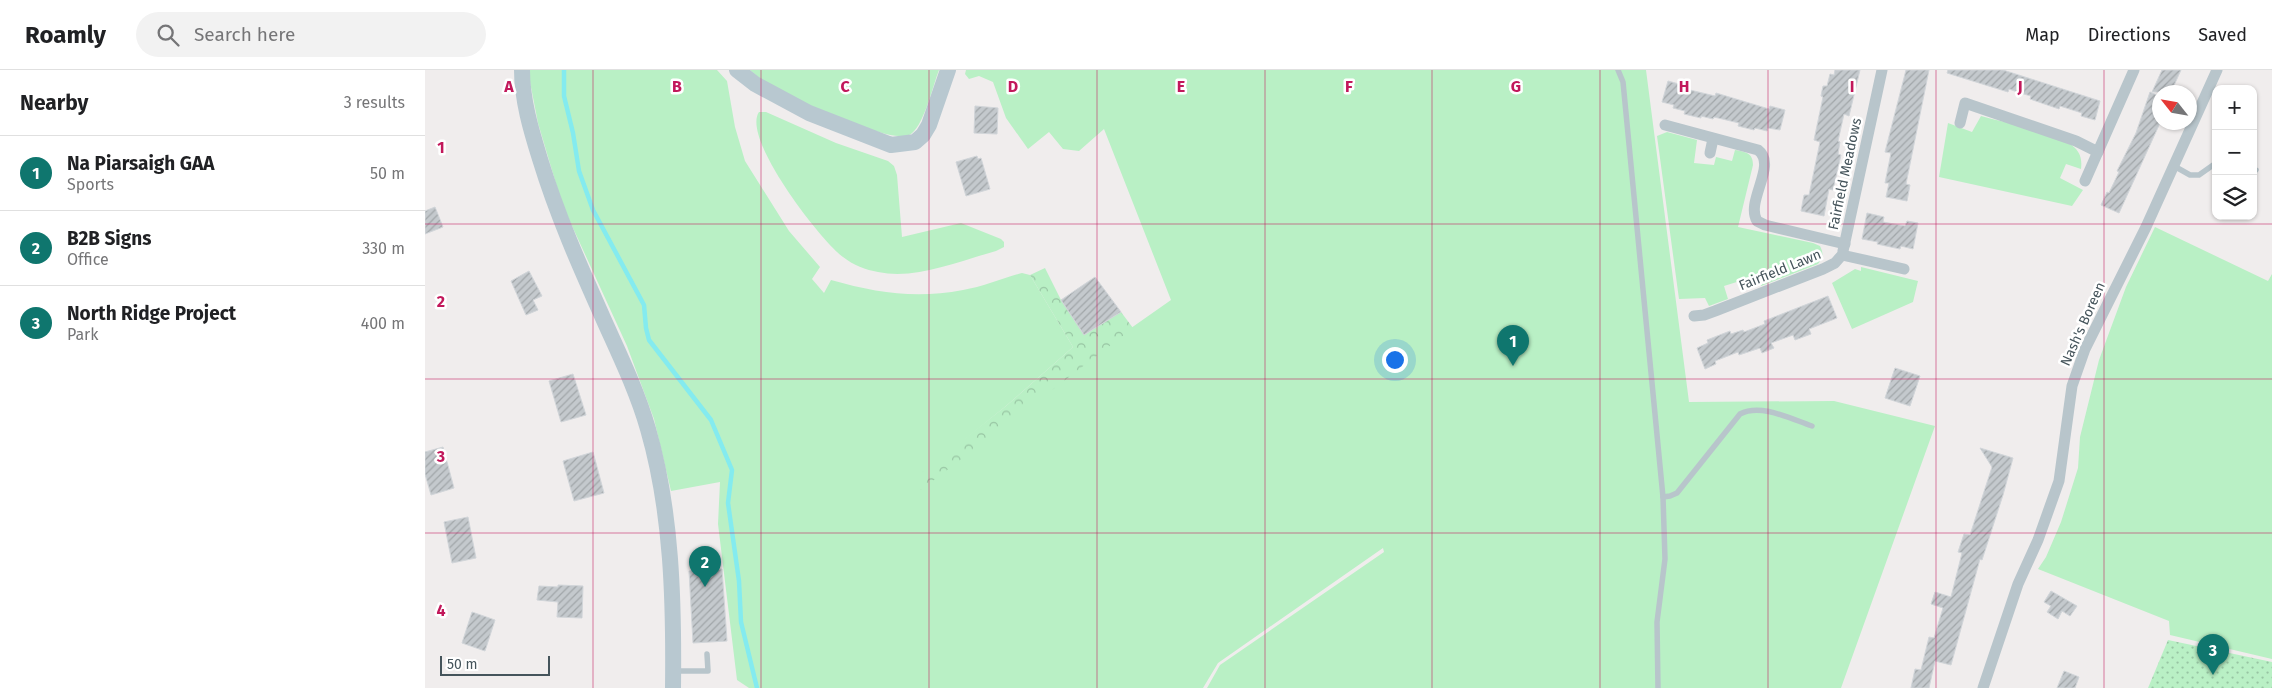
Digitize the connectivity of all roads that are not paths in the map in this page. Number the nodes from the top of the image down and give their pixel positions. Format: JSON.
{"nodes":[{"id":1,"x":522,"y":70,"type":"edge"},
{"id":2,"x":737,"y":70,"type":"edge"},
{"id":3,"x":948,"y":70,"type":"edge"},
{"id":4,"x":1618,"y":70,"type":"edge"},
{"id":5,"x":1882,"y":70,"type":"edge"},
{"id":6,"x":2134,"y":70,"type":"edge"},
{"id":7,"x":2217,"y":70,"type":"edge"},
{"id":8,"x":1961,"y":123,"type":"dead end"},
{"id":9,"x":1665,"y":125,"type":"dead end"},
{"id":10,"x":1713,"y":138,"type":"junction"},
{"id":11,"x":2098,"y":152,"type":"junction"},
{"id":12,"x":1709,"y":153,"type":"dead end"},
{"id":13,"x":2174,"y":166,"type":"junction"},
{"id":14,"x":2212,"y":166,"type":"edge"},
{"id":15,"x":2085,"y":180,"type":"dead end"},
{"id":16,"x":1844,"y":250,"type":"junction"},
{"id":17,"x":1904,"y":269,"type":"dead end"},
{"id":18,"x":1694,"y":316,"type":"dead end"},
{"id":19,"x":1812,"y":426,"type":"dead end"},
{"id":20,"x":1663,"y":497,"type":"junction"},
{"id":21,"x":707,"y":654,"type":"dead end"},
{"id":22,"x":673,"y":671,"type":"junction"},
{"id":23,"x":673,"y":688,"type":"edge"},
{"id":24,"x":1658,"y":688,"type":"edge"},
{"id":25,"x":1983,"y":688,"type":"edge"}],
"edges":[{"from":1,"to":22,"type":"street"},
{"from":2,"to":3,"type":"street"},
{"from":4,"to":20,"type":"lane"},
{"from":5,"to":16,"type":"street","name":"Fairfield Meadows"},
{"from":6,"to":11,"type":"street"},
{"from":7,"to":13,"type":"street","name":"Nash's Boreen"},
{"from":8,"to":11,"type":"street"},
{"from":9,"to":10,"type":"street","name":"Fairfield Lawn"},
{"from":10,"to":12,"type":"street"},
{"from":10,"to":16,"type":"street","name":"Fairfield Lawn"},
{"from":11,"to":15,"type":"street"},
{"from":13,"to":14,"type":"lane"},
{"from":13,"to":25,"type":"street","name":"Nash's Boreen"},
{"from":16,"to":17,"type":"street","name":"Fairfield Lawn"},
{"from":16,"to":18,"type":"street","name":"Fairfield Lawn"},
{"from":19,"to":20,"type":"lane"},
{"from":20,"to":24,"type":"lane"},
{"from":21,"to":22,"type":"lane"},
{"from":22,"to":23,"type":"street"}]}
